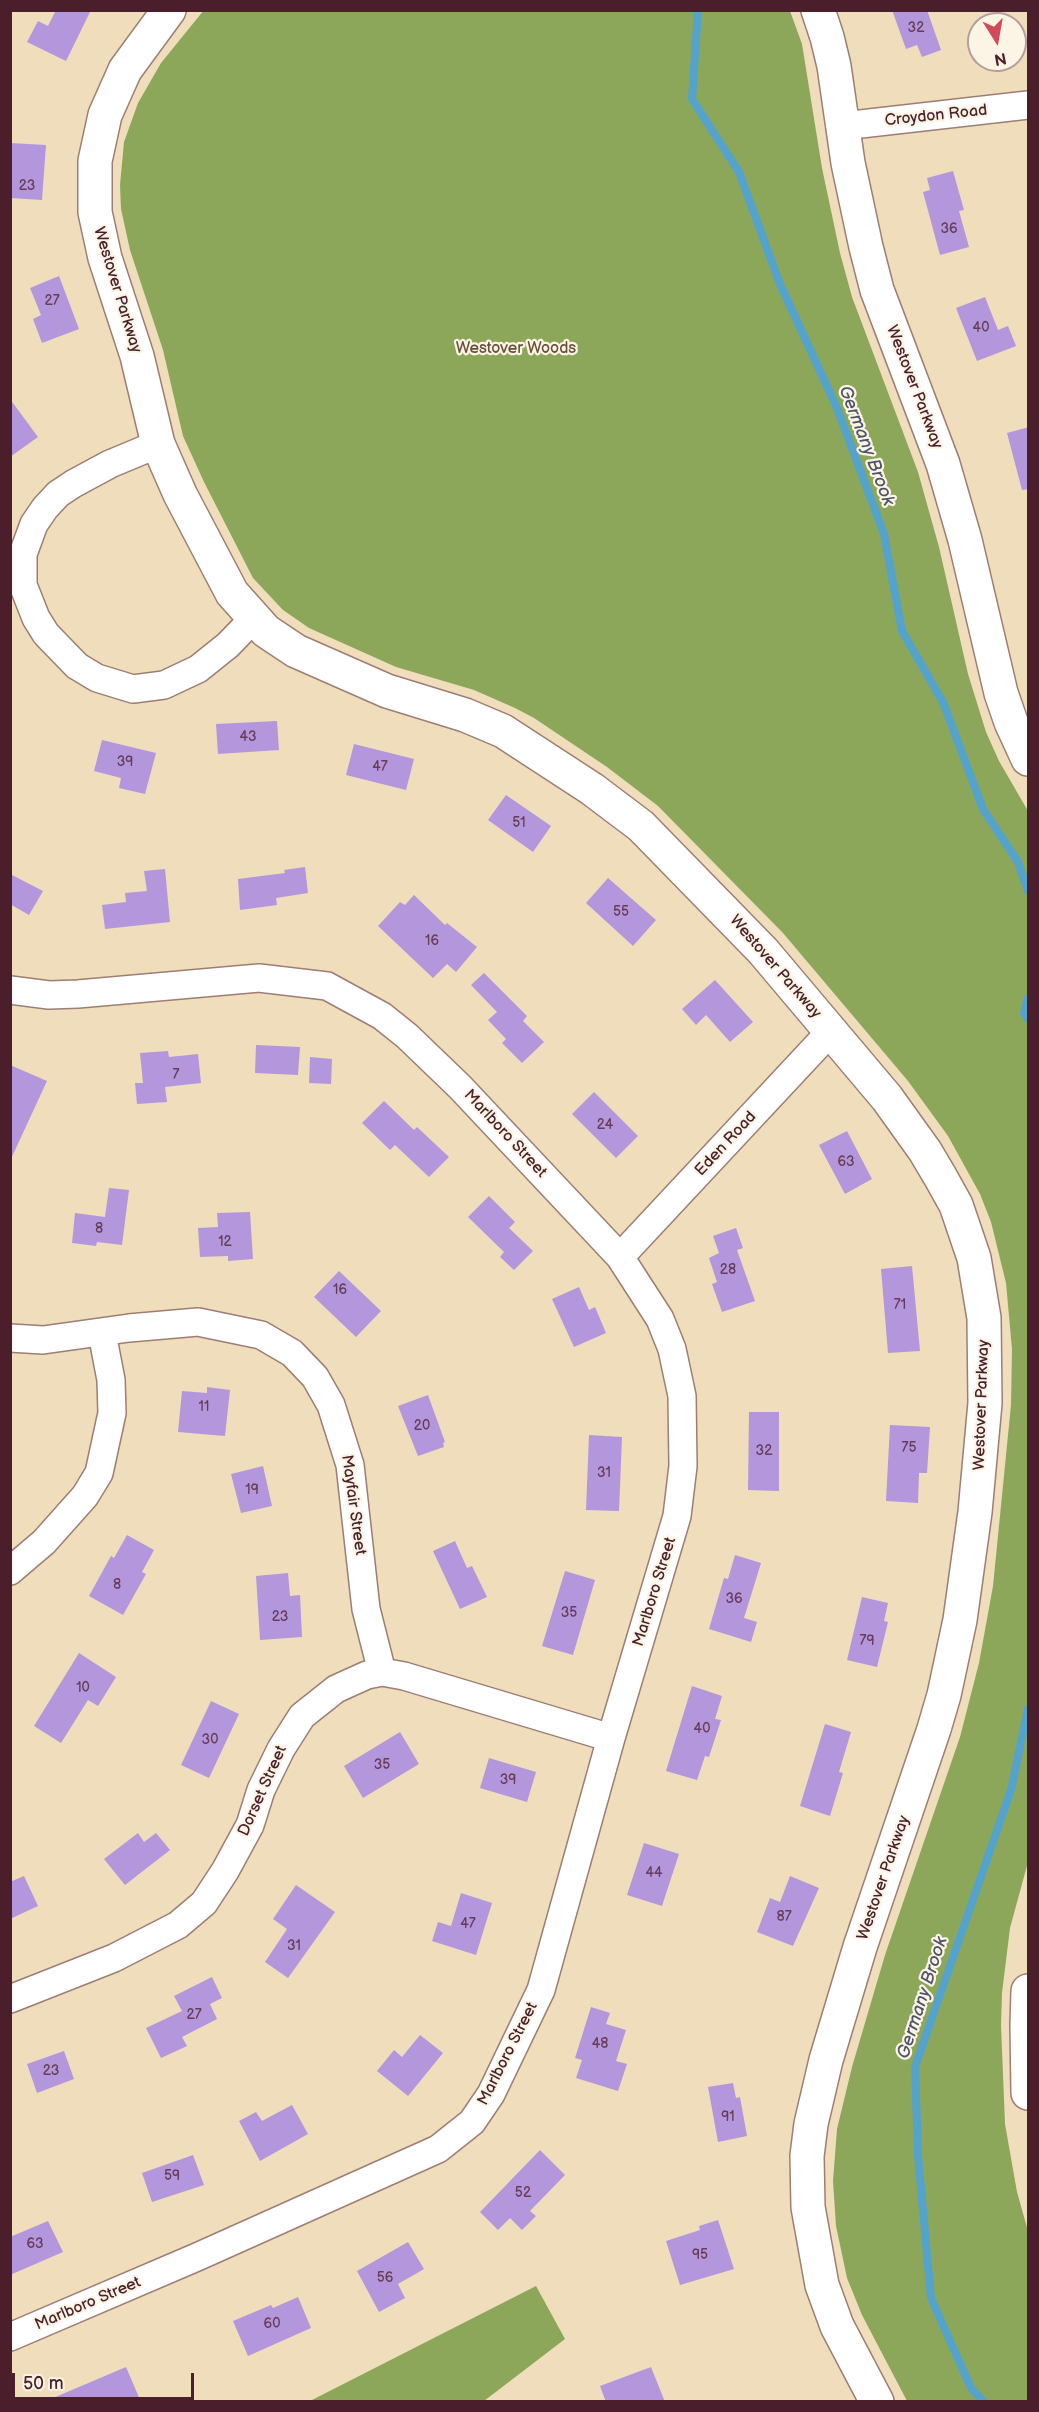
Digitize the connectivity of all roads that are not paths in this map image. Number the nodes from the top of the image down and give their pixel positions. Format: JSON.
{"nodes":[{"id":1,"x":169,"y":10,"type":"edge"},
{"id":2,"x":818,"y":10,"type":"edge"},
{"id":3,"x":1029,"y":105,"type":"edge"},
{"id":4,"x":843,"y":126,"type":"junction"},
{"id":5,"x":158,"y":444,"type":"junction"},
{"id":6,"x":17,"y":586,"type":"edge"},
{"id":7,"x":253,"y":619,"type":"junction"},
{"id":8,"x":1029,"y":759,"type":"edge"},
{"id":9,"x":10,"y":990,"type":"edge"},
{"id":10,"x":831,"y":1031,"type":"junction"},
{"id":11,"x":620,"y":1257,"type":"junction"},
{"id":12,"x":102,"y":1333,"type":"junction"},
{"id":13,"x":10,"y":1338,"type":"edge"},
{"id":14,"x":10,"y":1571,"type":"edge"},
{"id":15,"x":382,"y":1672,"type":"junction"},
{"id":16,"x":611,"y":1738,"type":"junction"},
{"id":17,"x":1029,"y":1991,"type":"edge"},
{"id":18,"x":10,"y":1999,"type":"edge"},
{"id":19,"x":1029,"y":2093,"type":"edge"},
{"id":20,"x":10,"y":2337,"type":"edge"},
{"id":21,"x":877,"y":2402,"type":"edge"}],
"edges":[{"from":1,"to":5,"type":"street","name":"Westover Parkway"},
{"from":2,"to":4,"type":"street","name":"Westover Parkway"},
{"from":3,"to":4,"type":"street","name":"Croydon Road"},
{"from":4,"to":8,"type":"street","name":"Westover Parkway"},
{"from":5,"to":6,"type":"street"},
{"from":5,"to":7,"type":"street","name":"Westover Parkway"},
{"from":6,"to":7,"type":"street"},
{"from":7,"to":10,"type":"street","name":"Westover Parkway"},
{"from":9,"to":11,"type":"street","name":"Marlboro Street"},
{"from":10,"to":11,"type":"street","name":"Eden Road"},
{"from":10,"to":21,"type":"street","name":"Westover Parkway"},
{"from":11,"to":16,"type":"street","name":"Marlboro Street"},
{"from":12,"to":13,"type":"street","name":"Mayfair Street"},
{"from":12,"to":14,"type":"street"},
{"from":12,"to":15,"type":"street","name":"Mayfair Street"},
{"from":15,"to":16,"type":"street","name":"Dorset Street"},
{"from":15,"to":18,"type":"street","name":"Dorset Street"},
{"from":16,"to":20,"type":"street","name":"Marlboro Street"},
{"from":17,"to":19,"type":"street"}]}
